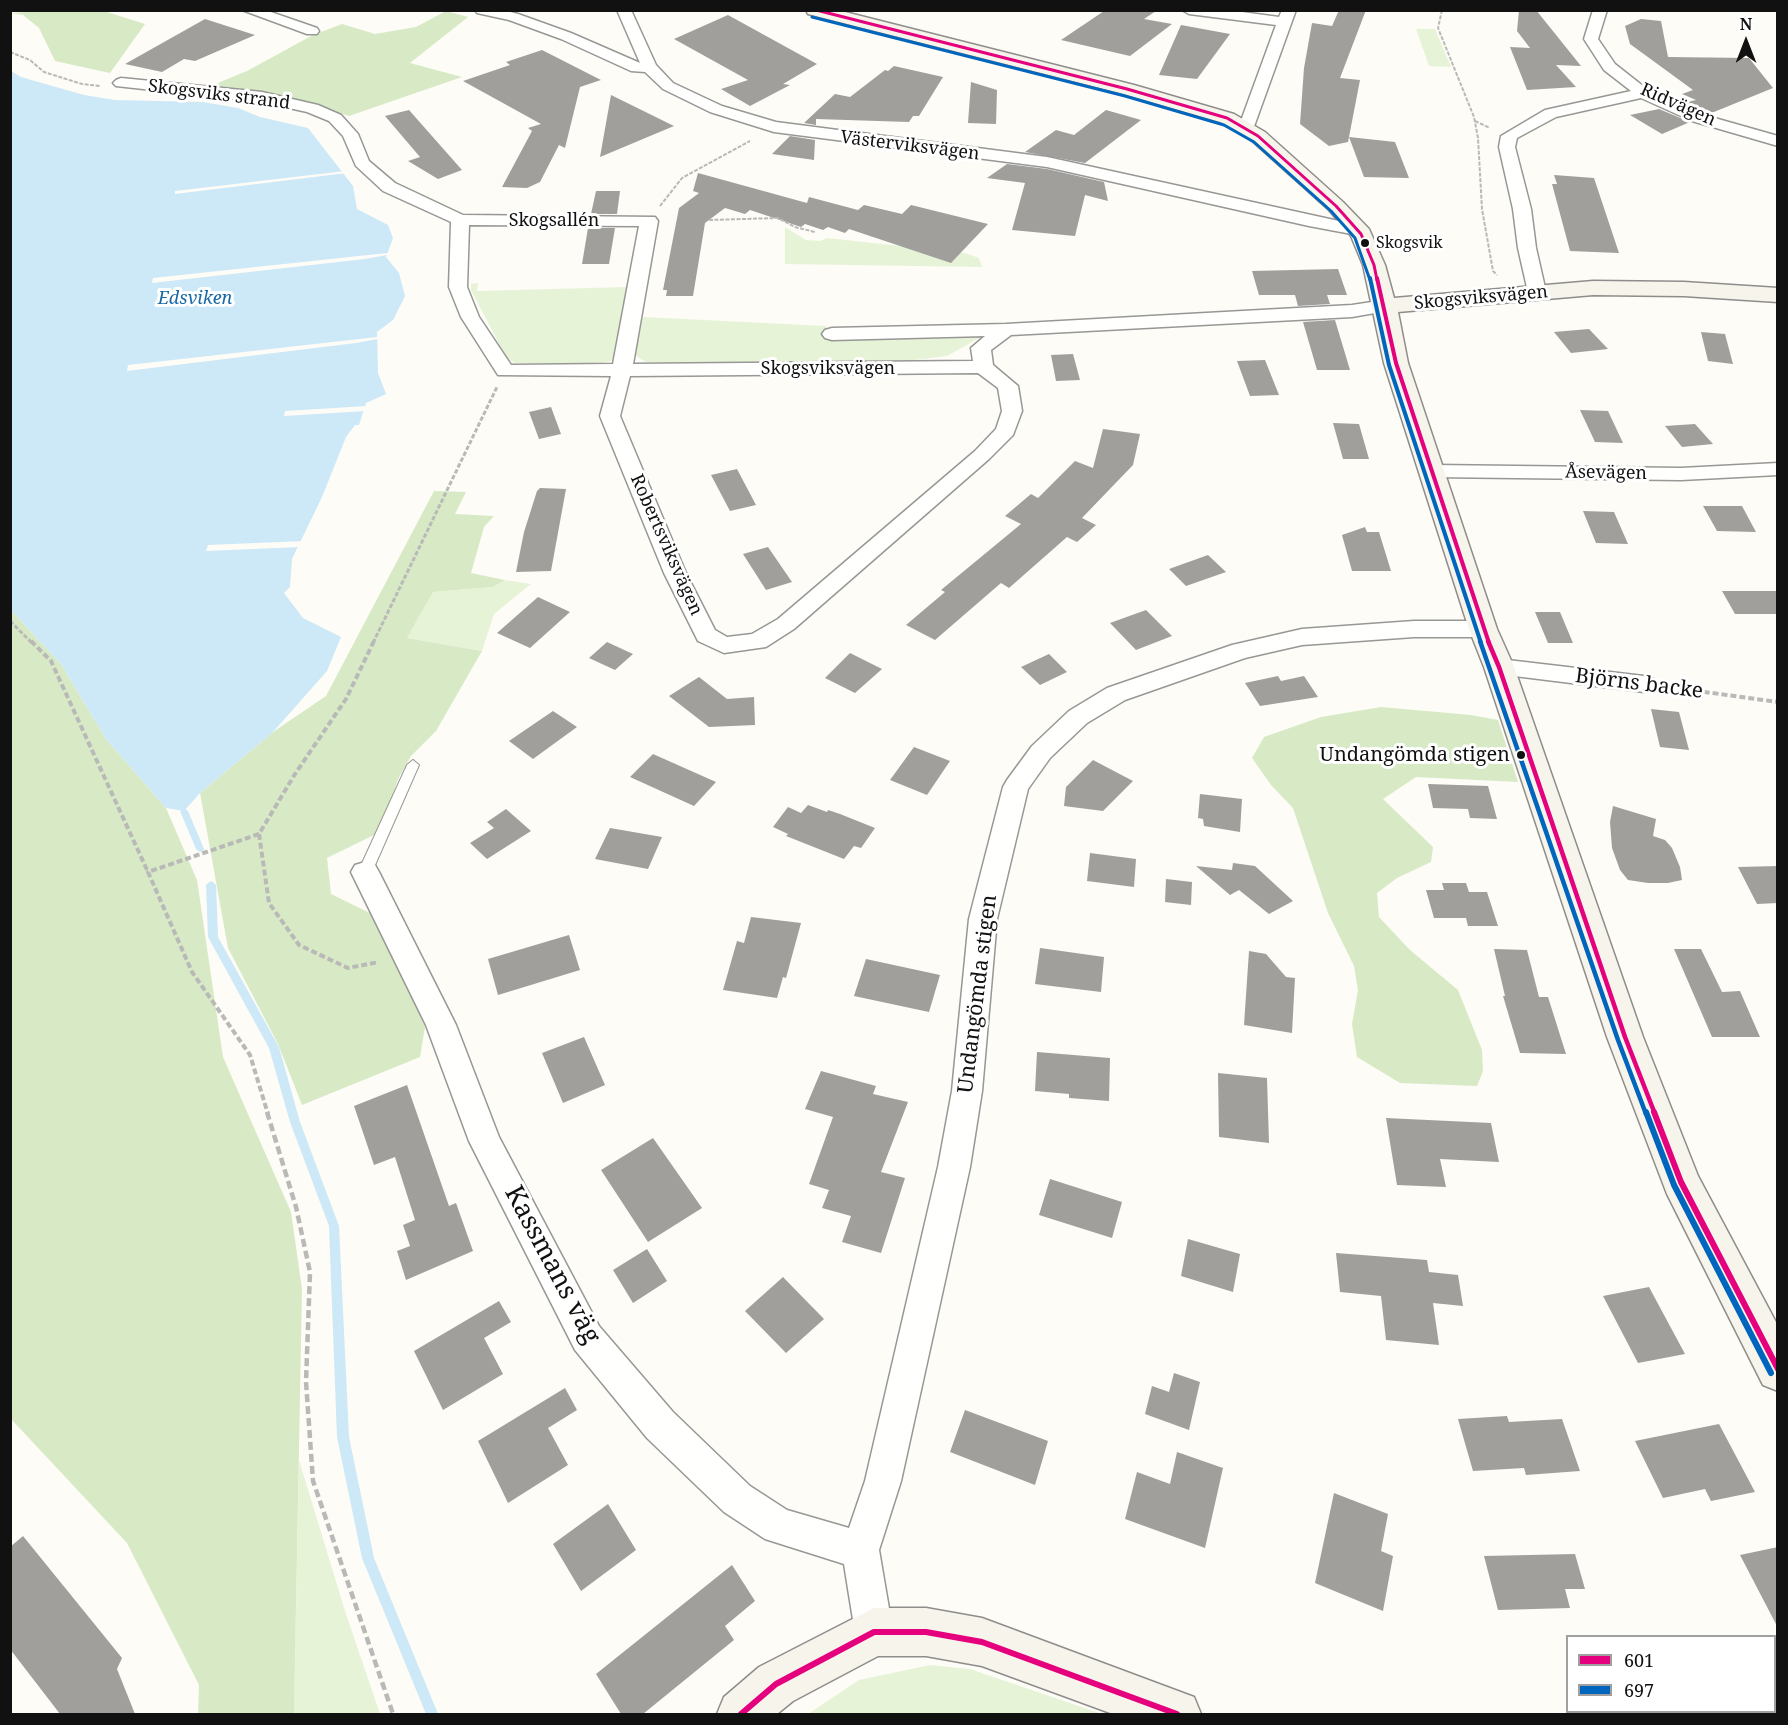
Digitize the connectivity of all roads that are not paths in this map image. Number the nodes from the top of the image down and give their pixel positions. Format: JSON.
{"nodes":[{"id":1,"x":249,"y":10,"type":"edge"},
{"id":2,"x":482,"y":10,"type":"edge"},
{"id":3,"x":624,"y":10,"type":"edge"},
{"id":4,"x":814,"y":10,"type":"edge"},
{"id":5,"x":1189,"y":10,"type":"edge"},
{"id":6,"x":1600,"y":10,"type":"edge"},
{"id":7,"x":1286,"y":16,"type":"edge"},
{"id":8,"x":312,"y":31,"type":"dead end"},
{"id":9,"x":649,"y":67,"type":"junction"},
{"id":10,"x":121,"y":83,"type":"road end"},
{"id":11,"x":1643,"y":93,"type":"junction"},
{"id":12,"x":1246,"y":129,"type":"junction"},
{"id":13,"x":1778,"y":141,"type":"edge"},
{"id":14,"x":460,"y":220,"type":"junction"},
{"id":15,"x":649,"y":221,"type":"joint"},
{"id":16,"x":1357,"y":230,"type":"junction"},
{"id":17,"x":1537,"y":292,"type":"junction"},
{"id":18,"x":1778,"y":295,"type":"edge"},
{"id":19,"x":1385,"y":306,"type":"junction"},
{"id":20,"x":1006,"y":330,"type":"junction"},
{"id":21,"x":832,"y":334,"type":"dead end"},
{"id":22,"x":983,"y":368,"type":"junction"},
{"id":23,"x":622,"y":370,"type":"junction"},
{"id":24,"x":1778,"y":469,"type":"edge"},
{"id":25,"x":1434,"y":471,"type":"junction"},
{"id":26,"x":1483,"y":629,"type":"junction"},
{"id":27,"x":1499,"y":667,"type":"junction"},
{"id":28,"x":1644,"y":684,"type":"road end"},
{"id":29,"x":413,"y":765,"type":"dead end"},
{"id":30,"x":365,"y":873,"type":"joint"},
{"id":31,"x":1778,"y":1370,"type":"edge"},
{"id":32,"x":860,"y":1550,"type":"junction"},
{"id":33,"x":874,"y":1632,"type":"junction"},
{"id":34,"x":741,"y":1714,"type":"edge"},
{"id":35,"x":1177,"y":1714,"type":"edge"}],
"edges":[{"from":1,"to":8,"type":"street"},
{"from":2,"to":9,"type":"street"},
{"from":3,"to":9,"type":"street"},
{"from":4,"to":12,"type":"street"},
{"from":5,"to":7,"type":"street"},
{"from":6,"to":11,"type":"street","name":"Ridvägen"},
{"from":7,"to":12,"type":"street"},
{"from":9,"to":16,"type":"street","name":"Västerviksvägen"},
{"from":10,"to":14,"type":"street","name":"Skogsviks strand"},
{"from":11,"to":13,"type":"street","name":"Ridvägen"},
{"from":11,"to":17,"type":"street"},
{"from":12,"to":16,"type":"street"},
{"from":14,"to":15,"type":"street","name":"Skogsallén"},
{"from":14,"to":23,"type":"street"},
{"from":15,"to":23,"type":"street","name":"Robertsviksvägen"},
{"from":16,"to":19,"type":"street"},
{"from":17,"to":18,"type":"street","name":"Skogsviksvägen"},
{"from":17,"to":19,"type":"street","name":"Skogsviksvägen"},
{"from":19,"to":20,"type":"street","name":"Skogsviksvägen"},
{"from":19,"to":25,"type":"street"},
{"from":20,"to":21,"type":"street","name":"Skogsviksvägen"},
{"from":20,"to":22,"type":"street"},
{"from":22,"to":23,"type":"street","name":"Skogsviksvägen"},
{"from":22,"to":23,"type":"street","name":"Robertsviksvägen"},
{"from":24,"to":25,"type":"street","name":"Åsevägen"},
{"from":25,"to":26,"type":"street"},
{"from":26,"to":27,"type":"street"},
{"from":26,"to":32,"type":"street","name":"Undangömda stigen"},
{"from":27,"to":28,"type":"street","name":"Björns backe"},
{"from":27,"to":31,"type":"street"},
{"from":29,"to":30,"type":"lane"},
{"from":30,"to":32,"type":"street","name":"Kassmans väg"},
{"from":32,"to":33,"type":"street","name":"Undangömda stigen"},
{"from":33,"to":34,"type":"street"},
{"from":33,"to":35,"type":"street"}]}
